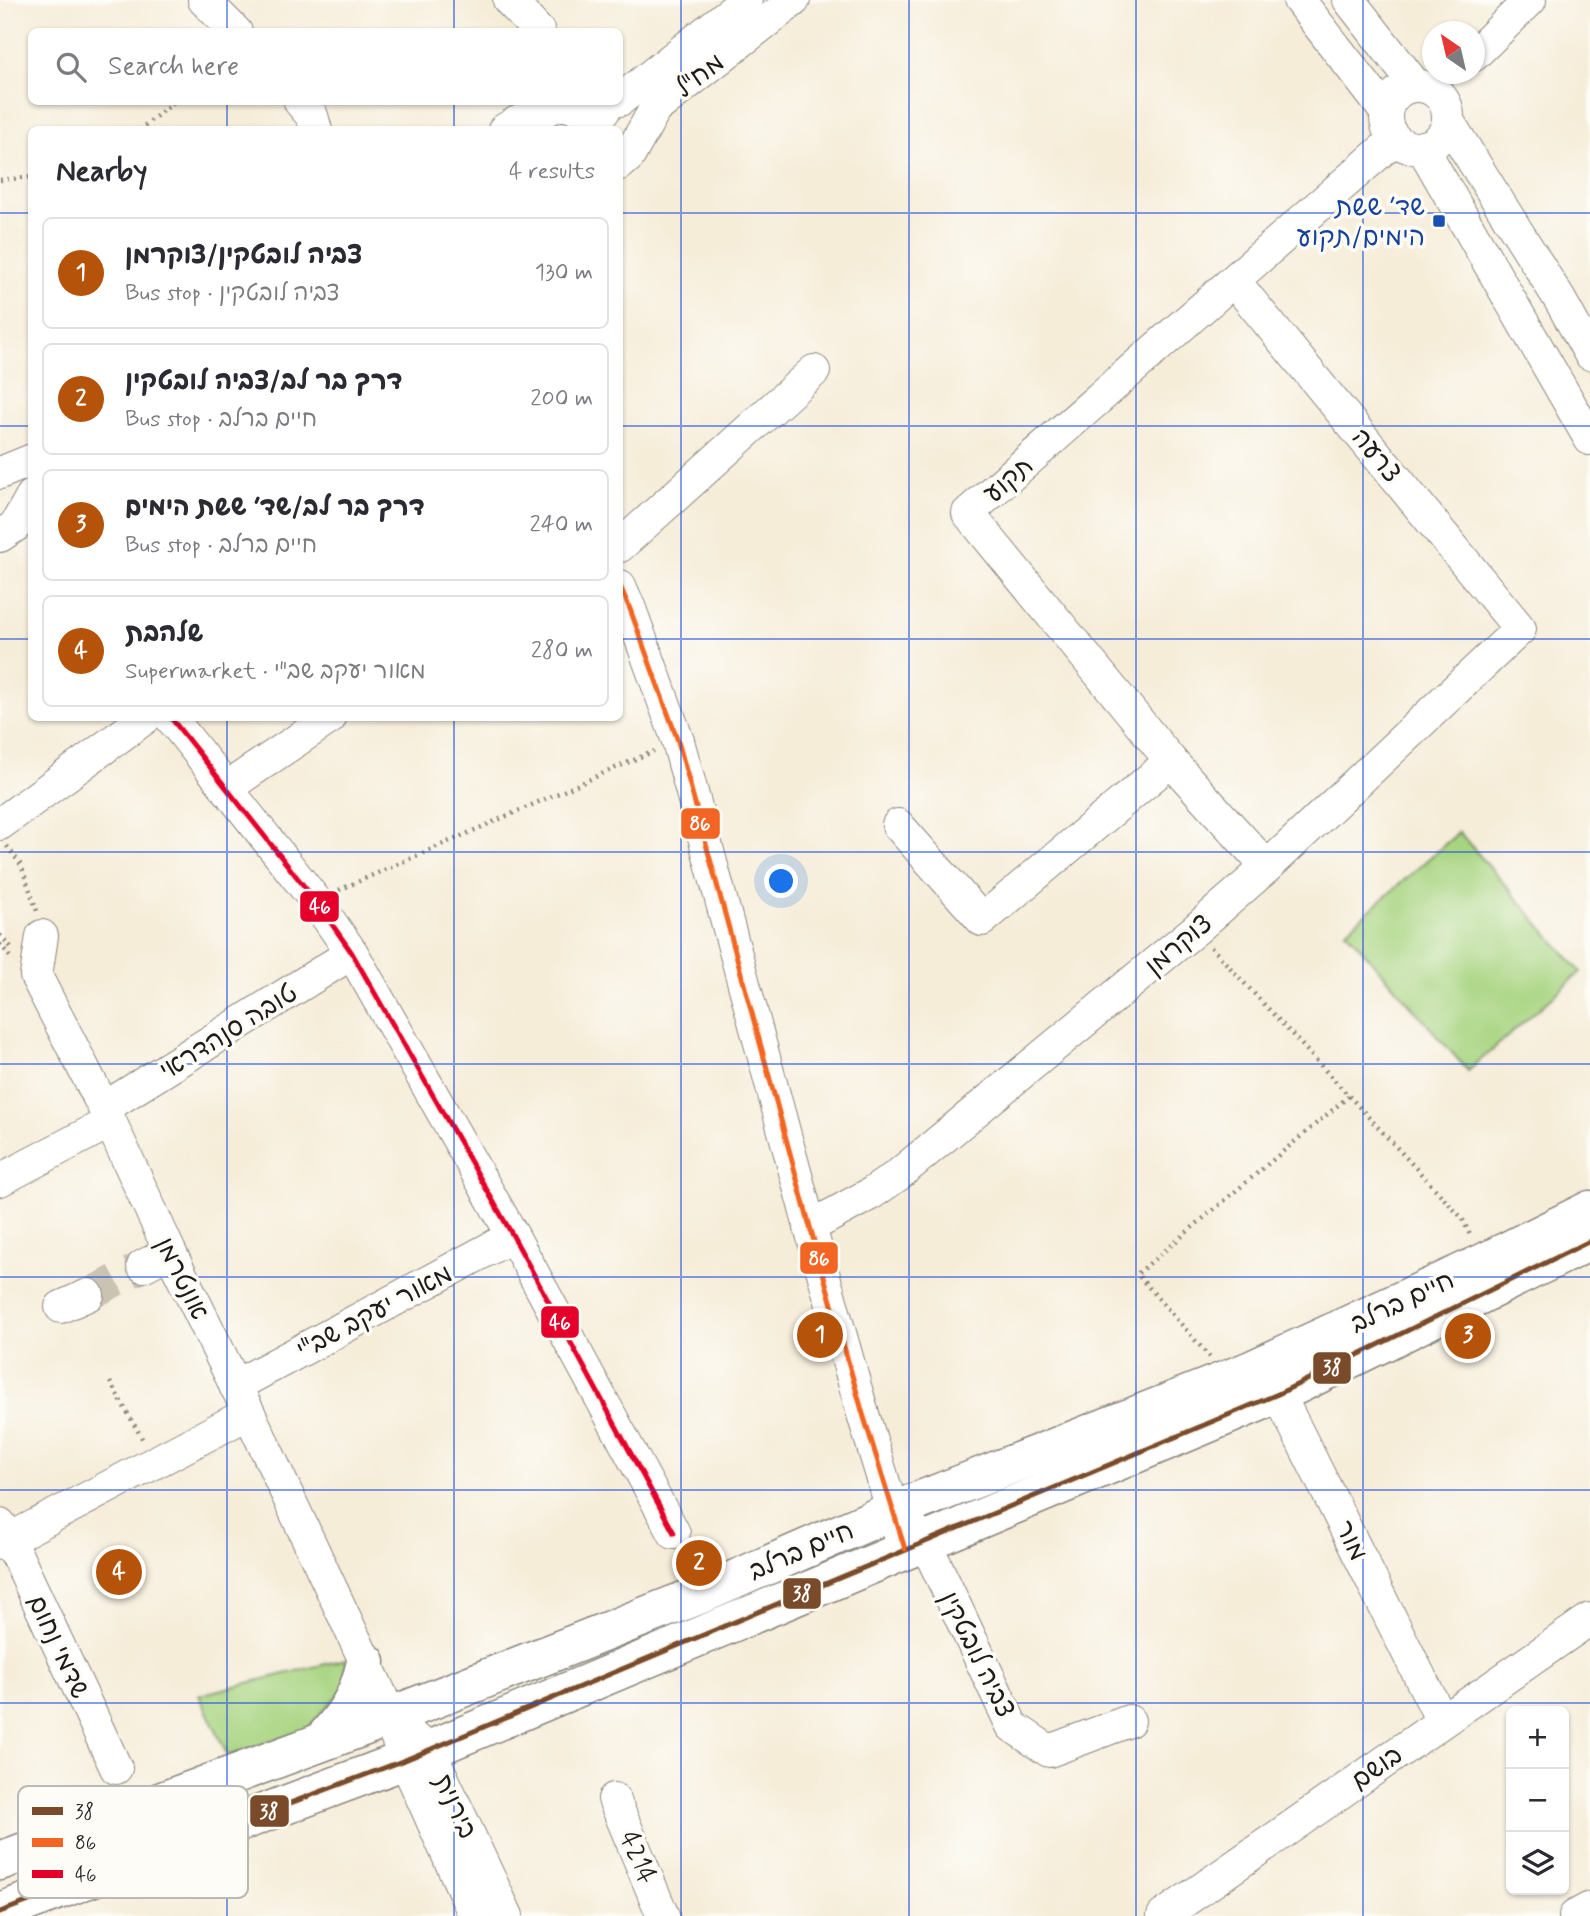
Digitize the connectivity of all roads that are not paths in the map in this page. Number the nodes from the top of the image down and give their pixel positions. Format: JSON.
{"nodes":[{"id":1,"x":204,"y":0,"type":"edge"},
{"id":2,"x":509,"y":0,"type":"edge"},
{"id":3,"x":794,"y":0,"type":"edge"},
{"id":4,"x":1299,"y":0,"type":"edge"},
{"id":5,"x":1349,"y":0,"type":"edge"},
{"id":6,"x":1530,"y":0,"type":"edge"},
{"id":7,"x":739,"y":11,"type":"edge"},
{"id":8,"x":232,"y":28,"type":"edge"},
{"id":9,"x":535,"y":28,"type":"edge"},
{"id":10,"x":1485,"y":45,"type":"edge"},
{"id":11,"x":1439,"y":93,"type":"edge"},
{"id":12,"x":623,"y":100,"type":"edge"},
{"id":13,"x":303,"y":105,"type":"edge"},
{"id":14,"x":559,"y":105,"type":"edge"},
{"id":15,"x":565,"y":105,"type":"edge"},
{"id":16,"x":609,"y":111,"type":"edge"},
{"id":17,"x":315,"y":126,"type":"edge"},
{"id":18,"x":511,"y":126,"type":"edge"},
{"id":19,"x":1401,"y":133,"type":"junction"},
{"id":20,"x":623,"y":161,"type":"edge"},
{"id":21,"x":1234,"y":281,"type":"junction"},
{"id":22,"x":1590,"y":354,"type":"edge"},
{"id":23,"x":814,"y":371,"type":"dead end"},
{"id":24,"x":1590,"y":439,"type":"edge"},
{"id":25,"x":28,"y":462,"type":"edge"},
{"id":26,"x":0,"y":475,"type":"edge"},
{"id":27,"x":28,"y":485,"type":"edge"},
{"id":28,"x":28,"y":503,"type":"edge"},
{"id":29,"x":0,"y":536,"type":"edge"},
{"id":30,"x":623,"y":543,"type":"edge"},
{"id":31,"x":623,"y":594,"type":"edge"},
{"id":32,"x":1520,"y":629,"type":"joint"},
{"id":33,"x":141,"y":721,"type":"edge"},
{"id":34,"x":173,"y":721,"type":"edge"},
{"id":35,"x":320,"y":721,"type":"edge"},
{"id":36,"x":1171,"y":761,"type":"junction"},
{"id":37,"x":226,"y":788,"type":"junction"},
{"id":38,"x":0,"y":824,"type":"edge"},
{"id":39,"x":898,"y":825,"type":"dead end"},
{"id":40,"x":1267,"y":867,"type":"junction"},
{"id":41,"x":43,"y":936,"type":"road end"},
{"id":42,"x":352,"y":953,"type":"junction"},
{"id":43,"x":107,"y":1115,"type":"junction"},
{"id":44,"x":0,"y":1180,"type":"edge"},
{"id":45,"x":1590,"y":1210,"type":"edge"},
{"id":46,"x":810,"y":1227,"type":"junction"},
{"id":47,"x":513,"y":1236,"type":"junction"},
{"id":48,"x":1590,"y":1241,"type":"edge"},
{"id":49,"x":1252,"y":1381,"type":"junction"},
{"id":50,"x":242,"y":1399,"type":"junction"},
{"id":51,"x":894,"y":1511,"type":"junction"},
{"id":52,"x":674,"y":1533,"type":"dead end"},
{"id":53,"x":3,"y":1536,"type":"edge"},
{"id":54,"x":915,"y":1546,"type":"junction"},
{"id":55,"x":1590,"y":1619,"type":"edge"},
{"id":56,"x":366,"y":1662,"type":"junction"},
{"id":57,"x":390,"y":1716,"type":"junction"},
{"id":58,"x":1129,"y":1721,"type":"dead end"},
{"id":59,"x":1442,"y":1721,"type":"junction"},
{"id":60,"x":321,"y":1742,"type":"junction"},
{"id":61,"x":416,"y":1755,"type":"junction"},
{"id":62,"x":116,"y":1768,"type":"dead end"},
{"id":63,"x":202,"y":1786,"type":"edge"},
{"id":64,"x":614,"y":1799,"type":"dead end"},
{"id":65,"x":248,"y":1819,"type":"edge"},
{"id":66,"x":18,"y":1854,"type":"edge"},
{"id":67,"x":0,"y":1861,"type":"edge"},
{"id":68,"x":43,"y":1898,"type":"edge"},
{"id":69,"x":1590,"y":1908,"type":"edge"},
{"id":70,"x":4,"y":1913,"type":"edge"},
{"id":71,"x":475,"y":1916,"type":"edge"},
{"id":72,"x":507,"y":1916,"type":"edge"},
{"id":73,"x":663,"y":1916,"type":"edge"},
{"id":74,"x":1163,"y":1916,"type":"edge"},
{"id":75,"x":1575,"y":1916,"type":"edge"}],
"edges":[{"from":1,"to":8,"type":"street"},
{"from":2,"to":9,"type":"street"},
{"from":3,"to":7,"type":"street","name":"מח\"ל"},
{"from":4,"to":19,"type":"street"},
{"from":5,"to":11,"type":"street"},
{"from":6,"to":10,"type":"street"},
{"from":7,"to":12,"type":"street","name":"מח\"ל"},
{"from":7,"to":20,"type":"street","name":"מח\"ל"},
{"from":11,"to":19,"type":"street"},
{"from":11,"to":19,"type":"street"},
{"from":11,"to":22,"type":"street"},
{"from":13,"to":17,"type":"street"},
{"from":14,"to":18,"type":"street"},
{"from":15,"to":16,"type":"street"},
{"from":19,"to":21,"type":"street","name":"תקוע"},
{"from":19,"to":24,"type":"street"},
{"from":21,"to":32,"type":"street","name":"צרעה"},
{"from":21,"to":36,"type":"street","name":"תקוע"},
{"from":23,"to":30,"type":"street"},
{"from":25,"to":26,"type":"street"},
{"from":26,"to":27,"type":"street"},
{"from":28,"to":29,"type":"street"},
{"from":31,"to":46,"type":"street","name":"צביה לובטקין"},
{"from":32,"to":40,"type":"street","name":"צוקרמן"},
{"from":33,"to":38,"type":"street"},
{"from":34,"to":37,"type":"street"},
{"from":35,"to":37,"type":"street"},
{"from":36,"to":39,"type":"street"},
{"from":36,"to":40,"type":"street","name":"תקוע"},
{"from":37,"to":42,"type":"street"},
{"from":40,"to":46,"type":"street","name":"צוקרמן"},
{"from":41,"to":43,"type":"street","name":"אונטרמן"},
{"from":42,"to":43,"type":"street","name":"טובה סנהדראי"},
{"from":42,"to":47,"type":"street"},
{"from":43,"to":44,"type":"street","name":"טובה סנהדראי"},
{"from":43,"to":50,"type":"street","name":"אונטרמן"},
{"from":45,"to":49,"type":"main road","name":"חיים ברלב"},
{"from":46,"to":51,"type":"street","name":"צביה לובטקין"},
{"from":47,"to":50,"type":"street","name":"מאור יעקב שב\"י"},
{"from":47,"to":52,"type":"street"},
{"from":48,"to":49,"type":"main road","name":"חיים ברלב"},
{"from":49,"to":51,"type":"main road","name":"חיים ברלב"},
{"from":49,"to":54,"type":"main road","name":"חיים ברלב"},
{"from":49,"to":59,"type":"street","name":"מור"},
{"from":50,"to":53,"type":"street","name":"מאור יעקב שב\"י"},
{"from":50,"to":56,"type":"street","name":"אונטרמן"},
{"from":51,"to":54,"type":"street","name":"צביה לובטקין"},
{"from":51,"to":57,"type":"main road","name":"חיים ברלב"},
{"from":53,"to":62,"type":"street","name":"שדמי נחום"},
{"from":54,"to":58,"type":"street","name":"צביה לובטקין"},
{"from":54,"to":61,"type":"main road","name":"חיים ברלב"},
{"from":55,"to":59,"type":"street","name":"בושם"},
{"from":56,"to":57,"type":"street","name":"אונטרמן"},
{"from":56,"to":60,"type":"main road"},
{"from":57,"to":60,"type":"main road","name":"חיים ברלב"},
{"from":57,"to":61,"type":"street","name":"בירנית"},
{"from":59,"to":74,"type":"street","name":"בושם"},
{"from":60,"to":63,"type":"main road","name":"חיים ברלב"},
{"from":61,"to":65,"type":"main road","name":"חיים ברלב"},
{"from":61,"to":71,"type":"street","name":"בירנית"},
{"from":61,"to":72,"type":"street","name":"בירנית"},
{"from":64,"to":73,"type":"street","name":"4214"},
{"from":66,"to":67,"type":"main road","name":"חיים ברלב"},
{"from":68,"to":70,"type":"main road","name":"חיים ברלב"},
{"from":69,"to":75,"type":"street"}]}
